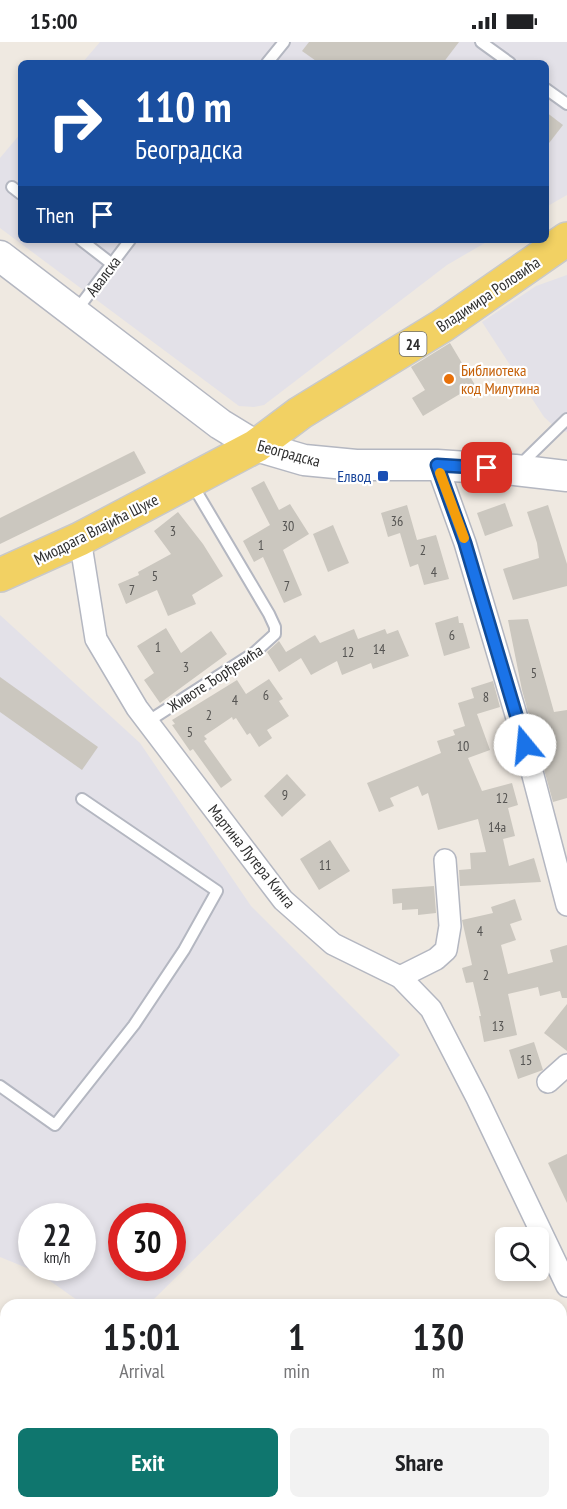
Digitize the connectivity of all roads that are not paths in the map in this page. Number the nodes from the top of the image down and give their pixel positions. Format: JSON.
{"nodes":[{"id":1,"x":284,"y":42,"type":"edge"},
{"id":2,"x":481,"y":42,"type":"edge"},
{"id":3,"x":269,"y":60,"type":"edge"},
{"id":4,"x":506,"y":60,"type":"edge"},
{"id":5,"x":549,"y":91,"type":"edge"},
{"id":6,"x":567,"y":104,"type":"edge"},
{"id":7,"x":567,"y":239,"type":"edge"},
{"id":8,"x":85,"y":243,"type":"edge"},
{"id":9,"x":128,"y":243,"type":"edge"},
{"id":10,"x":0,"y":256,"type":"edge"},
{"id":11,"x":112,"y":264,"type":"junction"},
{"id":12,"x":75,"y":313,"type":"junction"},
{"id":13,"x":567,"y":420,"type":"edge"},
{"id":14,"x":256,"y":446,"type":"junction"},
{"id":15,"x":437,"y":465,"type":"junction"},
{"id":16,"x":515,"y":470,"type":"junction"},
{"id":17,"x":567,"y":476,"type":"edge"},
{"id":18,"x":190,"y":481,"type":"junction"},
{"id":19,"x":80,"y":539,"type":"junction"},
{"id":20,"x":0,"y":575,"type":"edge"},
{"id":21,"x":147,"y":722,"type":"junction"},
{"id":22,"x":82,"y":799,"type":"dead end"},
{"id":23,"x":445,"y":860,"type":"dead end"},
{"id":24,"x":567,"y":905,"type":"edge"},
{"id":25,"x":400,"y":977,"type":"junction"},
{"id":26,"x":567,"y":1065,"type":"edge"},
{"id":27,"x":548,"y":1082,"type":"dead end"},
{"id":28,"x":0,"y":1086,"type":"edge"},
{"id":29,"x":567,"y":1286,"type":"edge"}],
"edges":[{"from":1,"to":3,"type":"lane"},
{"from":2,"to":4,"type":"lane"},
{"from":5,"to":6,"type":"lane"},
{"from":7,"to":14,"type":"main road","name":"Владимира Роловића","number":"24"},
{"from":8,"to":11,"type":"lane"},
{"from":9,"to":11,"type":"lane","name":"Авалска"},
{"from":10,"to":12,"type":"street","name":"Београдска"},
{"from":11,"to":12,"type":"lane","name":"Авалска"},
{"from":12,"to":14,"type":"street","name":"Београдска"},
{"from":13,"to":16,"type":"lane"},
{"from":14,"to":15,"type":"street","name":"Београдска"},
{"from":14,"to":18,"type":"main road","name":"Миодрага Влајића Шуке","number":"24"},
{"from":15,"to":16,"type":"street","name":"Београдска"},
{"from":15,"to":24,"type":"street"},
{"from":16,"to":17,"type":"street","name":"Београдска"},
{"from":18,"to":19,"type":"main road","name":"Миодрага Влајића Шуке","number":"24"},
{"from":18,"to":21,"type":"lane","name":"Животе Ђорђевића"},
{"from":19,"to":20,"type":"main road","name":"Миодрага Влајића Шуке","number":"24"},
{"from":19,"to":21,"type":"street","name":"Мартина Лутера Кинга"},
{"from":21,"to":25,"type":"street","name":"Мартина Лутера Кинга"},
{"from":22,"to":28,"type":"lane"},
{"from":23,"to":25,"type":"street"},
{"from":25,"to":29,"type":"street","name":"Мартина Лутера Кинга"},
{"from":26,"to":27,"type":"street"}]}
